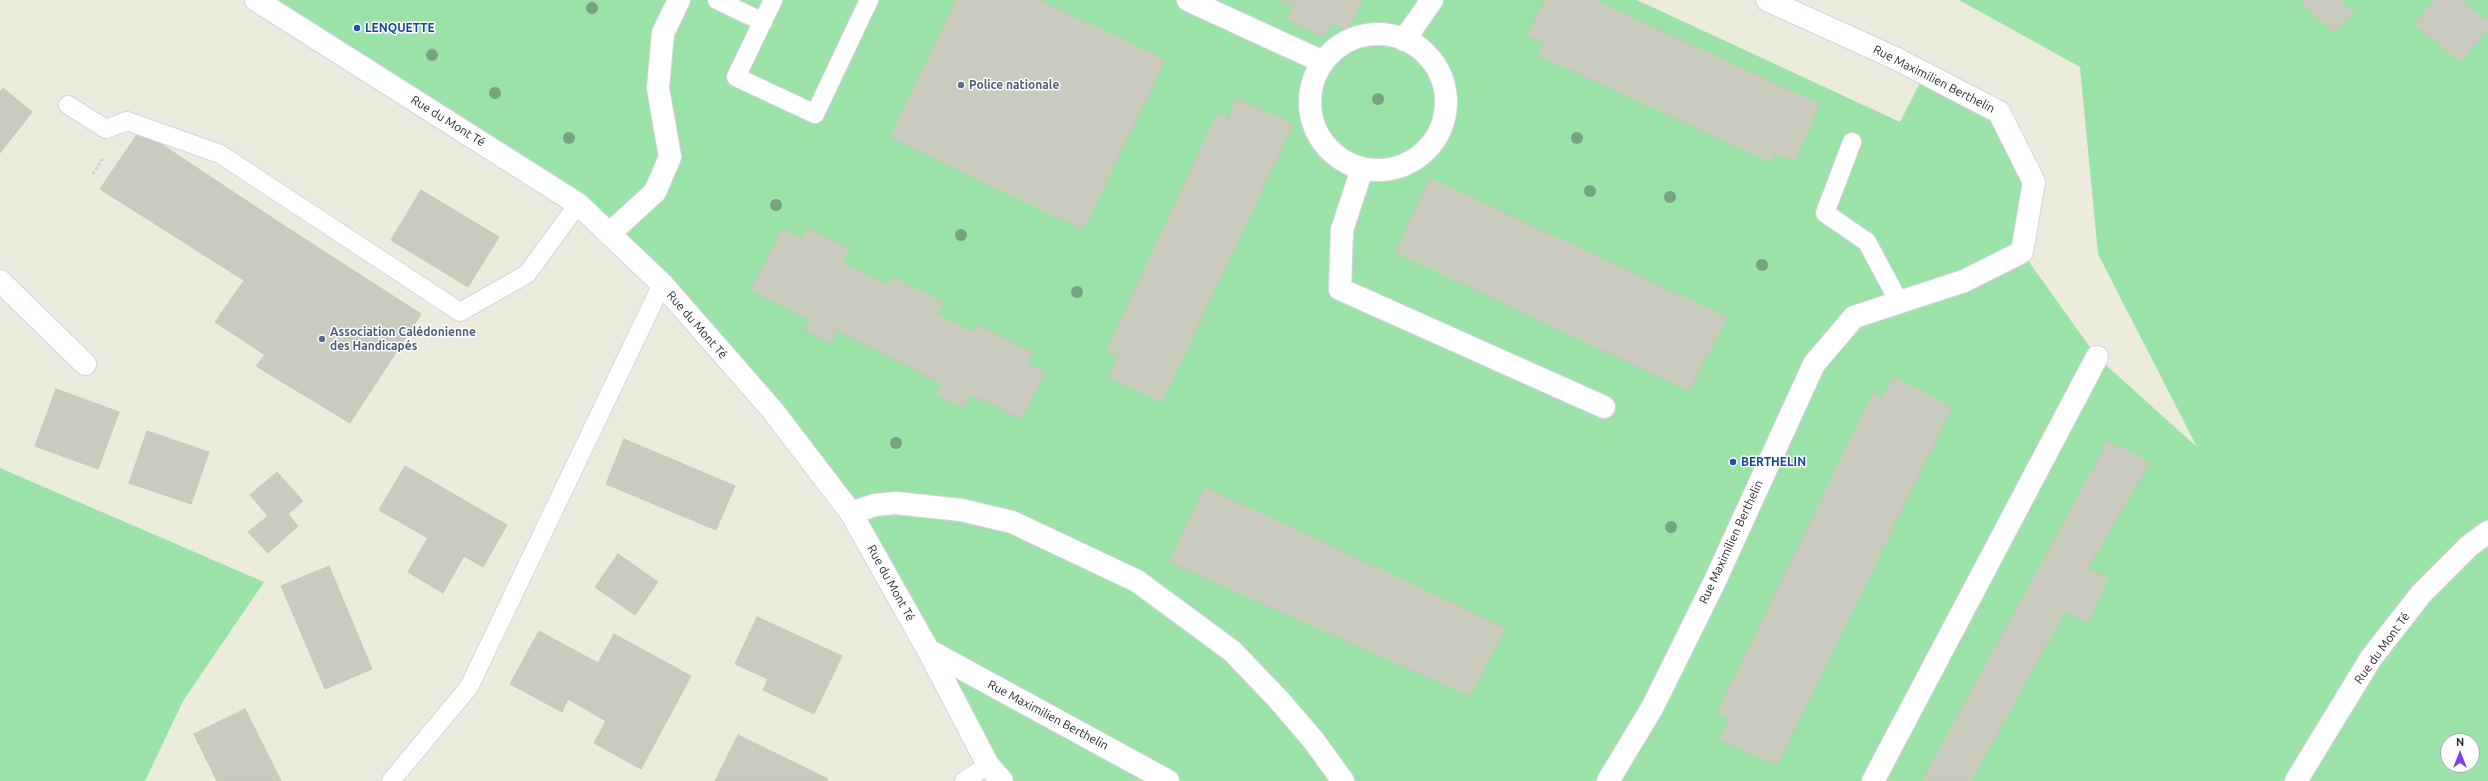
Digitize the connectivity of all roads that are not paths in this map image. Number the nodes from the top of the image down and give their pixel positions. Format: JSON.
{"nodes":[{"id":1,"x":256,"y":0,"type":"edge"},
{"id":2,"x":679,"y":0,"type":"edge"},
{"id":3,"x":717,"y":0,"type":"edge"},
{"id":4,"x":774,"y":0,"type":"edge"},
{"id":5,"x":869,"y":0,"type":"edge"},
{"id":6,"x":1188,"y":0,"type":"edge"},
{"id":7,"x":1432,"y":0,"type":"edge"},
{"id":8,"x":1767,"y":0,"type":"edge"},
{"id":9,"x":763,"y":22,"type":"junction"},
{"id":10,"x":1404,"y":40,"type":"junction"},
{"id":11,"x":1323,"y":62,"type":"junction"},
{"id":12,"x":68,"y":105,"type":"dead end"},
{"id":13,"x":1852,"y":142,"type":"dead end"},
{"id":14,"x":1362,"y":168,"type":"junction"},
{"id":15,"x":578,"y":204,"type":"junction"},
{"id":16,"x":609,"y":234,"type":"junction"},
{"id":17,"x":0,"y":281,"type":"edge"},
{"id":18,"x":662,"y":284,"type":"junction"},
{"id":19,"x":1899,"y":302,"type":"junction"},
{"id":20,"x":2097,"y":357,"type":"dead end"},
{"id":21,"x":85,"y":364,"type":"dead end"},
{"id":22,"x":1604,"y":407,"type":"dead end"},
{"id":23,"x":851,"y":513,"type":"junction"},
{"id":24,"x":2488,"y":532,"type":"edge"},
{"id":25,"x":928,"y":650,"type":"junction"},
{"id":26,"x":988,"y":765,"type":"junction"},
{"id":27,"x":391,"y":781,"type":"edge"},
{"id":28,"x":964,"y":781,"type":"edge"},
{"id":29,"x":1002,"y":781,"type":"edge"},
{"id":30,"x":1168,"y":781,"type":"edge"},
{"id":31,"x":1343,"y":781,"type":"edge"},
{"id":32,"x":1608,"y":781,"type":"edge"},
{"id":33,"x":1873,"y":781,"type":"edge"},
{"id":34,"x":2296,"y":781,"type":"edge"}],
"edges":[{"from":1,"to":15,"type":"street","name":"Rue du Mont Té"},
{"from":2,"to":16,"type":"street"},
{"from":3,"to":9,"type":"lane"},
{"from":4,"to":9,"type":"lane"},
{"from":5,"to":9,"type":"lane"},
{"from":6,"to":11,"type":"street"},
{"from":7,"to":10,"type":"street"},
{"from":8,"to":19,"type":"street","name":"Rue Maximilien Berthelin"},
{"from":10,"to":11,"type":"street"},
{"from":10,"to":14,"type":"street"},
{"from":11,"to":14,"type":"street"},
{"from":12,"to":15,"type":"lane"},
{"from":13,"to":19,"type":"lane"},
{"from":14,"to":22,"type":"street"},
{"from":15,"to":16,"type":"street","name":"Rue du Mont Té"},
{"from":16,"to":18,"type":"street","name":"Rue du Mont Té"},
{"from":17,"to":21,"type":"street"},
{"from":18,"to":23,"type":"street","name":"Rue du Mont Té"},
{"from":18,"to":27,"type":"lane"},
{"from":19,"to":32,"type":"street","name":"Rue Maximilien Berthelin"},
{"from":20,"to":33,"type":"street"},
{"from":23,"to":25,"type":"street","name":"Rue du Mont Té"},
{"from":23,"to":31,"type":"street"},
{"from":24,"to":34,"type":"street","name":"Rue du Mont Té"},
{"from":25,"to":26,"type":"street","name":"Rue du Mont Té"},
{"from":25,"to":30,"type":"street","name":"Rue Maximilien Berthelin"},
{"from":26,"to":28,"type":"lane"},
{"from":26,"to":29,"type":"street","name":"Rue du Mont Té"}]}
